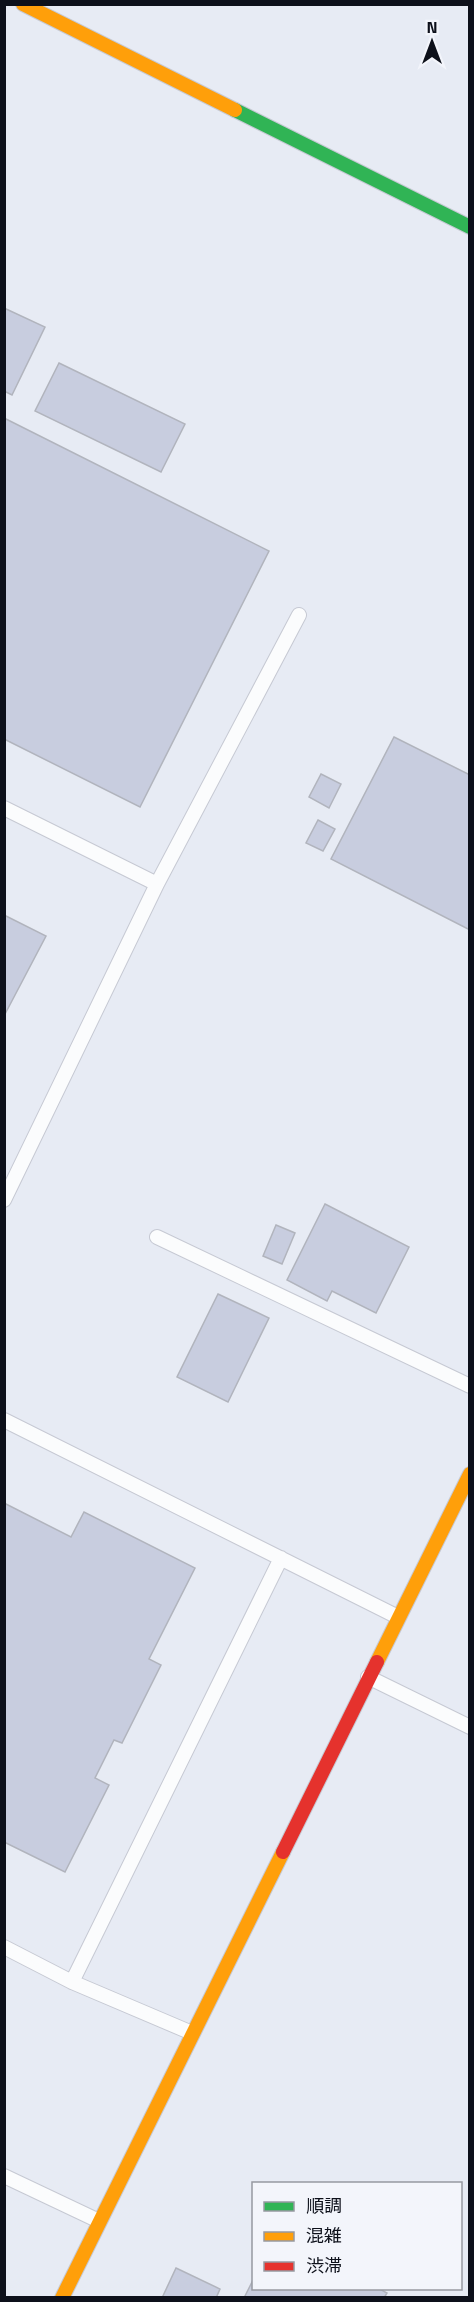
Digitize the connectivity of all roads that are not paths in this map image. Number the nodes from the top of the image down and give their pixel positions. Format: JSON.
{"nodes":[{"id":1,"x":23,"y":4,"type":"edge"},
{"id":2,"x":470,"y":227,"type":"edge"},
{"id":3,"x":299,"y":615,"type":"dead end"},
{"id":4,"x":4,"y":808,"type":"edge"},
{"id":5,"x":157,"y":884,"type":"junction"},
{"id":6,"x":4,"y":1200,"type":"edge"},
{"id":7,"x":157,"y":1237,"type":"dead end"},
{"id":8,"x":470,"y":1386,"type":"edge"},
{"id":9,"x":4,"y":1420,"type":"edge"},
{"id":10,"x":470,"y":1474,"type":"edge"},
{"id":11,"x":281,"y":1558,"type":"junction"},
{"id":12,"x":398,"y":1617,"type":"junction"},
{"id":13,"x":368,"y":1677,"type":"junction"},
{"id":14,"x":470,"y":1727,"type":"edge"},
{"id":15,"x":4,"y":1947,"type":"edge"},
{"id":16,"x":72,"y":1982,"type":"junction"},
{"id":17,"x":192,"y":2033,"type":"junction"},
{"id":18,"x":4,"y":2176,"type":"edge"},
{"id":19,"x":99,"y":2221,"type":"junction"},
{"id":20,"x":62,"y":2298,"type":"edge"}],
"edges":[{"from":1,"to":2,"type":"street"},
{"from":3,"to":5,"type":"lane"},
{"from":4,"to":5,"type":"lane"},
{"from":5,"to":6,"type":"lane"},
{"from":7,"to":8,"type":"lane"},
{"from":9,"to":11,"type":"lane"},
{"from":10,"to":12,"type":"street"},
{"from":11,"to":12,"type":"lane"},
{"from":11,"to":16,"type":"lane"},
{"from":12,"to":13,"type":"street"},
{"from":13,"to":14,"type":"lane"},
{"from":13,"to":17,"type":"street"},
{"from":15,"to":16,"type":"lane"},
{"from":16,"to":17,"type":"lane"},
{"from":17,"to":19,"type":"street"},
{"from":18,"to":19,"type":"lane"},
{"from":19,"to":20,"type":"street"}]}
